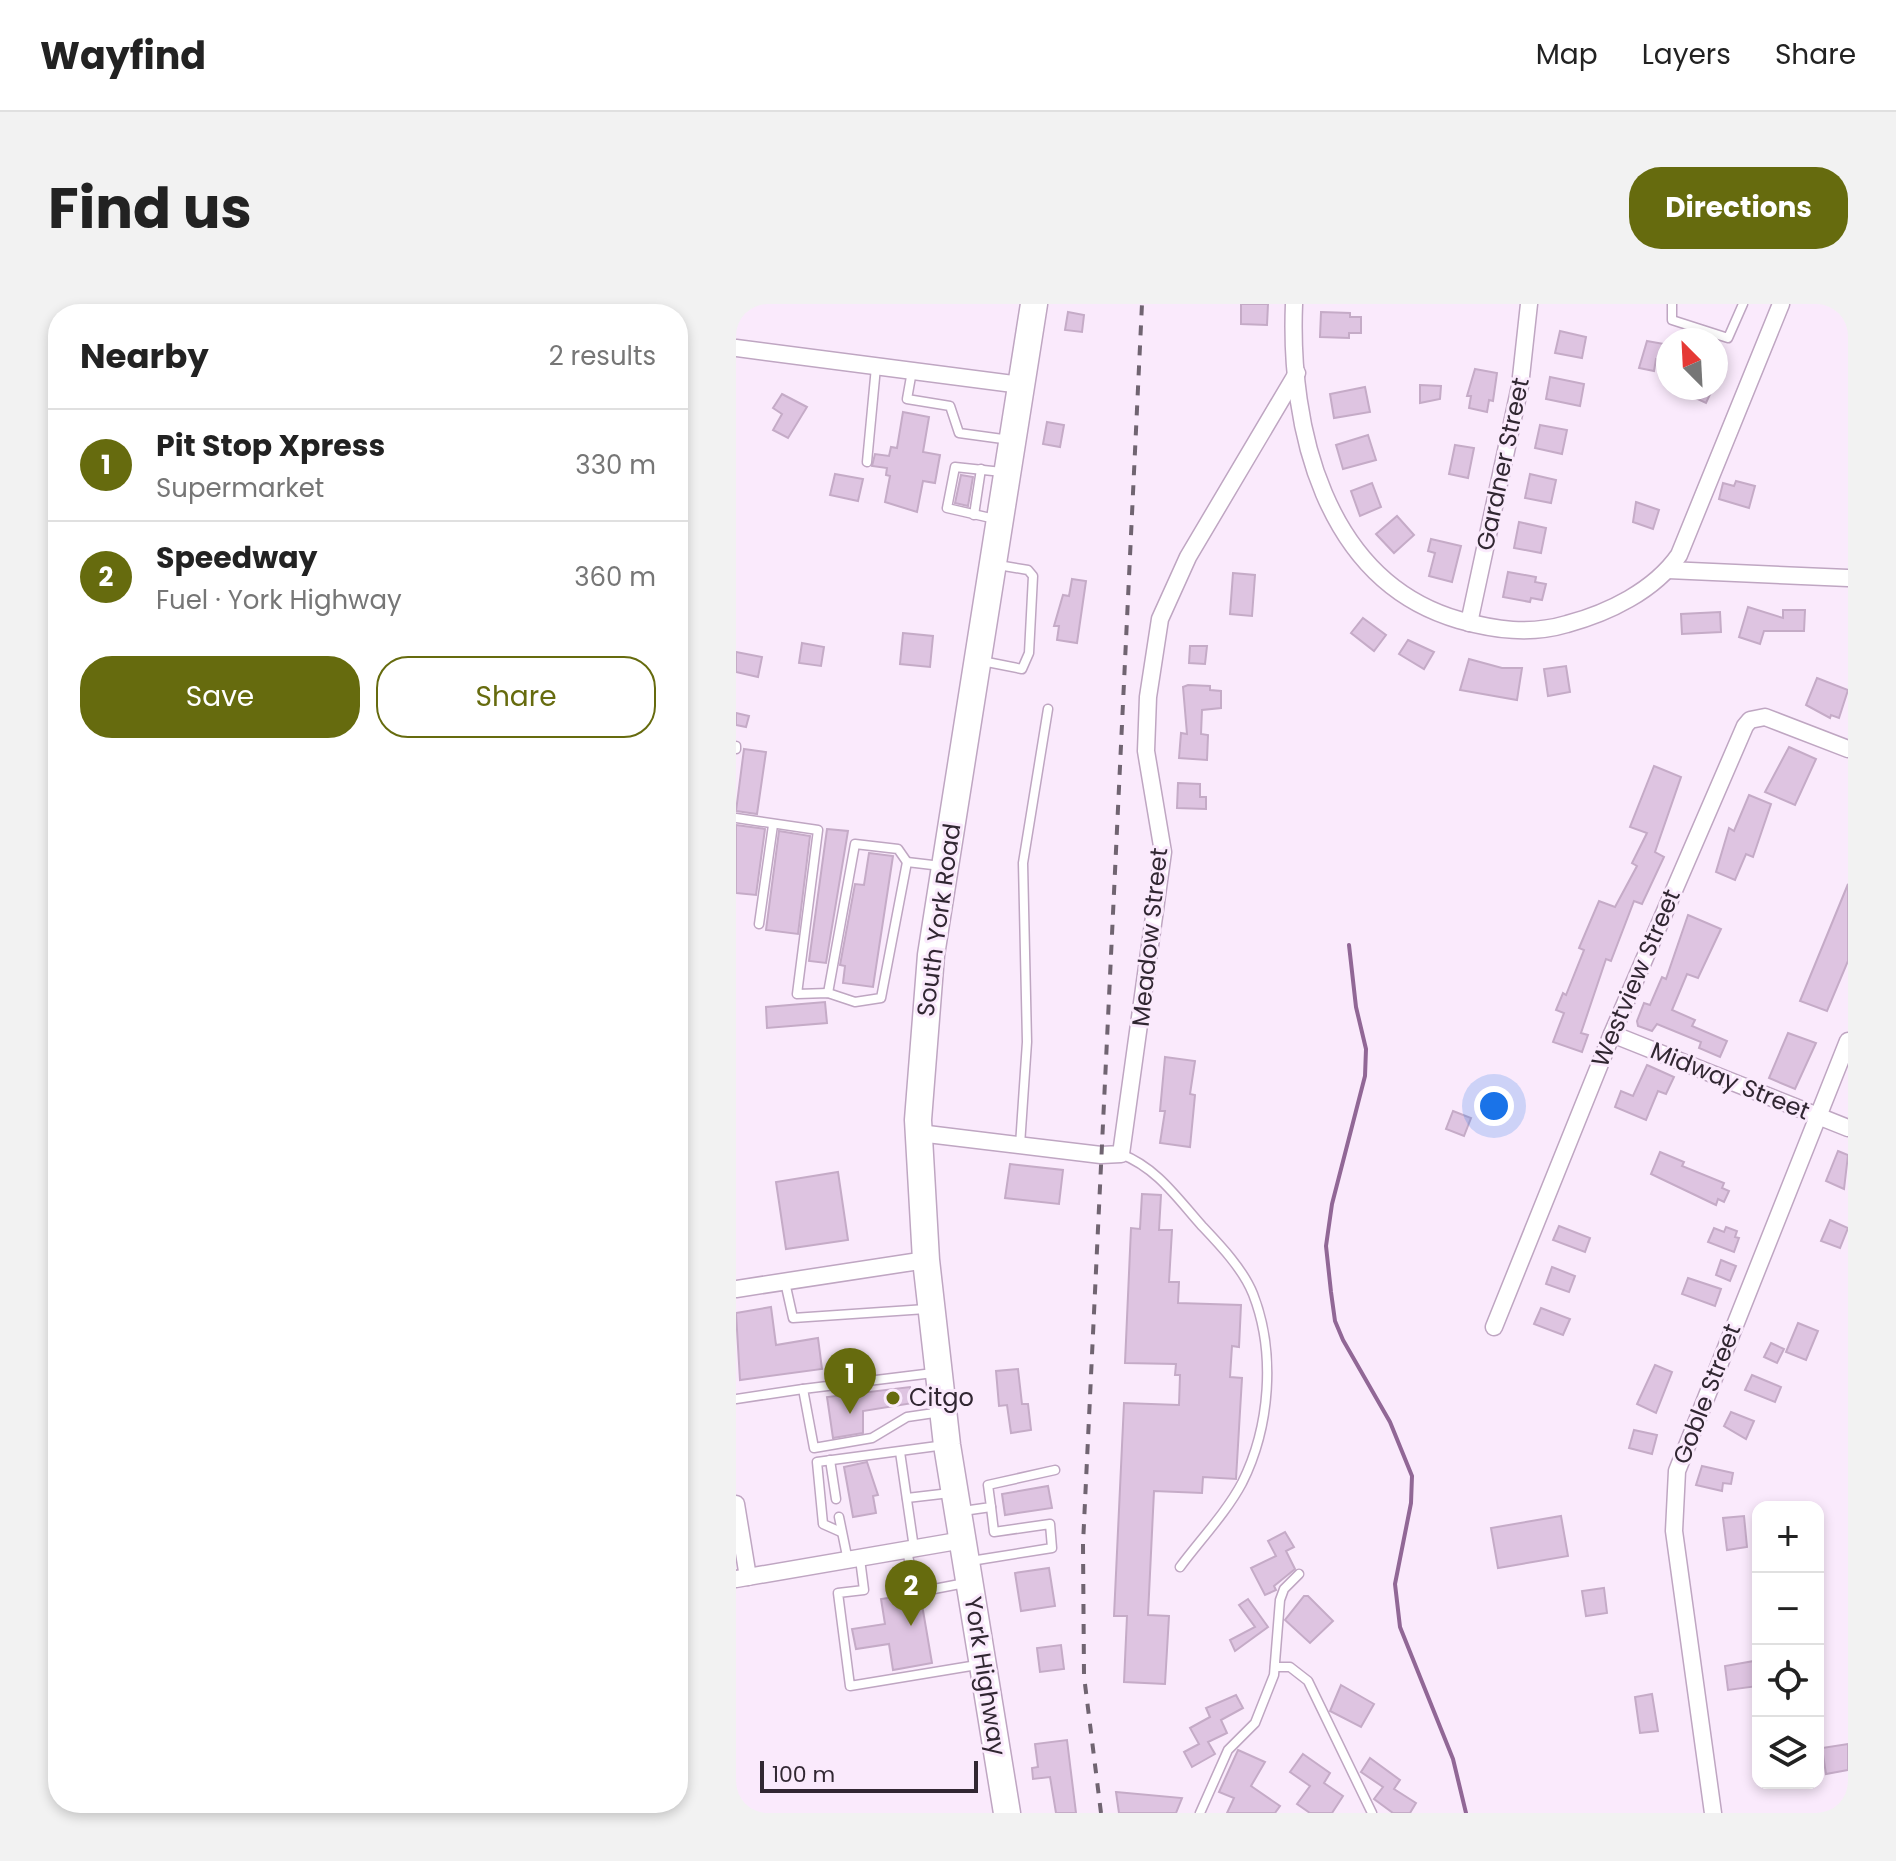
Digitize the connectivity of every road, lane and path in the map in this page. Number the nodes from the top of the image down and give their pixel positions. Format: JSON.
{"nodes":[{"id":1,"x":1034,"y":304,"type":"edge"},
{"id":2,"x":1294,"y":304,"type":"edge"},
{"id":3,"x":1529,"y":304,"type":"edge"},
{"id":4,"x":1672,"y":304,"type":"edge"},
{"id":5,"x":1743,"y":304,"type":"edge"},
{"id":6,"x":1781,"y":304,"type":"edge"},
{"id":7,"x":736,"y":348,"type":"edge"},
{"id":8,"x":876,"y":367,"type":"junction"},
{"id":9,"x":912,"y":371,"type":"junction"},
{"id":10,"x":1297,"y":373,"type":"junction"},
{"id":11,"x":1021,"y":385,"type":"junction"},
{"id":12,"x":1012,"y":441,"type":"junction"},
{"id":13,"x":867,"y":462,"type":"dead end"},
{"id":14,"x":994,"y":471,"type":"junction"},
{"id":15,"x":987,"y":518,"type":"junction"},
{"id":16,"x":993,"y":564,"type":"junction"},
{"id":17,"x":1668,"y":570,"type":"junction"},
{"id":18,"x":1848,"y":578,"type":"edge"},
{"id":19,"x":1469,"y":623,"type":"junction"},
{"id":20,"x":978,"y":660,"type":"junction"},
{"id":21,"x":1048,"y":709,"type":"dead end"},
{"id":22,"x":1843,"y":747,"type":"edge"},
{"id":23,"x":736,"y":818,"type":"edge"},
{"id":24,"x":773,"y":825,"type":"junction"},
{"id":25,"x":907,"y":862,"type":"junction"},
{"id":26,"x":945,"y":866,"type":"junction"},
{"id":27,"x":759,"y":924,"type":"dead end"},
{"id":28,"x":828,"y":993,"type":"junction"},
{"id":29,"x":1612,"y":1034,"type":"junction"},
{"id":30,"x":1848,"y":1041,"type":"edge"},
{"id":31,"x":1818,"y":1117,"type":"junction"},
{"id":32,"x":1848,"y":1128,"type":"edge"},
{"id":33,"x":919,"y":1133,"type":"junction"},
{"id":34,"x":1020,"y":1145,"type":"junction"},
{"id":35,"x":1121,"y":1154,"type":"junction"},
{"id":36,"x":926,"y":1260,"type":"junction"},
{"id":37,"x":785,"y":1281,"type":"junction"},
{"id":38,"x":736,"y":1289,"type":"edge"},
{"id":39,"x":931,"y":1308,"type":"junction"},
{"id":40,"x":1494,"y":1327,"type":"dead end"},
{"id":41,"x":938,"y":1373,"type":"junction"},
{"id":42,"x":803,"y":1389,"type":"junction"},
{"id":43,"x":736,"y":1399,"type":"edge"},
{"id":44,"x":943,"y":1411,"type":"junction"},
{"id":45,"x":947,"y":1445,"type":"junction"},
{"id":46,"x":900,"y":1452,"type":"junction"},
{"id":47,"x":830,"y":1460,"type":"junction"},
{"id":48,"x":1055,"y":1470,"type":"dead end"},
{"id":49,"x":907,"y":1498,"type":"junction"},
{"id":50,"x":836,"y":1499,"type":"dead end"},
{"id":51,"x":956,"y":1502,"type":"junction"},
{"id":52,"x":736,"y":1504,"type":"edge"},
{"id":53,"x":991,"y":1507,"type":"junction"},
{"id":54,"x":839,"y":1517,"type":"dead end"},
{"id":55,"x":841,"y":1532,"type":"junction"},
{"id":56,"x":911,"y":1550,"type":"junction"},
{"id":57,"x":854,"y":1560,"type":"junction"},
{"id":58,"x":966,"y":1561,"type":"junction"},
{"id":59,"x":1180,"y":1567,"type":"dead end"},
{"id":60,"x":1299,"y":1574,"type":"dead end"},
{"id":61,"x":742,"y":1578,"type":"edge"},
{"id":62,"x":982,"y":1664,"type":"junction"},
{"id":63,"x":1275,"y":1667,"type":"junction"},
{"id":64,"x":1007,"y":1813,"type":"edge"},
{"id":65,"x":1200,"y":1813,"type":"edge"},
{"id":66,"x":1372,"y":1813,"type":"edge"},
{"id":67,"x":1713,"y":1813,"type":"edge"}],
"edges":[{"from":1,"to":11,"type":"main road","name":"South York Road"},
{"from":2,"to":10,"type":"street"},
{"from":3,"to":19,"type":"street","name":"Gardner Street"},
{"from":4,"to":5,"type":"lane"},
{"from":6,"to":17,"type":"street"},
{"from":7,"to":8,"type":"street"},
{"from":8,"to":9,"type":"street"},
{"from":8,"to":13,"type":"lane"},
{"from":9,"to":11,"type":"street"},
{"from":9,"to":12,"type":"lane"},
{"from":10,"to":19,"type":"street"},
{"from":10,"to":35,"type":"street","name":"Meadow Street"},
{"from":11,"to":12,"type":"main road","name":"South York Road"},
{"from":12,"to":14,"type":"main road","name":"South York Road"},
{"from":14,"to":15,"type":"main road","name":"South York Road"},
{"from":14,"to":15,"type":"lane"},
{"from":15,"to":16,"type":"main road","name":"South York Road"},
{"from":16,"to":20,"type":"main road","name":"South York Road"},
{"from":16,"to":20,"type":"lane"},
{"from":17,"to":18,"type":"street"},
{"from":17,"to":19,"type":"street"},
{"from":20,"to":26,"type":"main road","name":"South York Road"},
{"from":21,"to":34,"type":"lane"},
{"from":22,"to":29,"type":"street","name":"Westview Street"},
{"from":23,"to":24,"type":"lane"},
{"from":24,"to":27,"type":"lane"},
{"from":24,"to":28,"type":"lane"},
{"from":25,"to":26,"type":"lane"},
{"from":25,"to":28,"type":"lane"},
{"from":25,"to":28,"type":"lane"},
{"from":26,"to":33,"type":"main road","name":"South York Road"},
{"from":29,"to":31,"type":"street","name":"Midway Street"},
{"from":29,"to":40,"type":"street","name":"Westview Street"},
{"from":30,"to":31,"type":"street","name":"Goble Street"},
{"from":31,"to":32,"type":"street","name":"Midway Street"},
{"from":31,"to":67,"type":"street","name":"Goble Street"},
{"from":33,"to":34,"type":"street"},
{"from":33,"to":36,"type":"main road","name":"South York Road"},
{"from":34,"to":35,"type":"street"},
{"from":35,"to":59,"type":"lane"},
{"from":36,"to":37,"type":"street"},
{"from":36,"to":39,"type":"main road","name":"South York Road"},
{"from":37,"to":38,"type":"street"},
{"from":37,"to":39,"type":"lane"},
{"from":39,"to":41,"type":"main road","name":"South York Road"},
{"from":41,"to":42,"type":"lane"},
{"from":41,"to":44,"type":"main road","name":"South York Road"},
{"from":42,"to":43,"type":"lane"},
{"from":42,"to":44,"type":"lane"},
{"from":44,"to":45,"type":"main road","name":"South York Road"},
{"from":45,"to":46,"type":"lane"},
{"from":45,"to":51,"type":"main road","name":"South York Road"},
{"from":46,"to":47,"type":"lane"},
{"from":46,"to":49,"type":"lane"},
{"from":47,"to":50,"type":"lane"},
{"from":47,"to":55,"type":"lane"},
{"from":48,"to":53,"type":"lane"},
{"from":49,"to":51,"type":"lane"},
{"from":49,"to":56,"type":"lane"},
{"from":51,"to":53,"type":"lane"},
{"from":51,"to":58,"type":"main road","name":"South York Road"},
{"from":52,"to":61,"type":"street"},
{"from":53,"to":58,"type":"lane"},
{"from":54,"to":55,"type":"lane"},
{"from":55,"to":57,"type":"lane"},
{"from":56,"to":57,"type":"street"},
{"from":56,"to":58,"type":"street"},
{"from":56,"to":58,"type":"lane"},
{"from":57,"to":61,"type":"street"},
{"from":57,"to":62,"type":"lane"},
{"from":58,"to":62,"type":"main road","name":"York Highway"},
{"from":60,"to":63,"type":"lane"},
{"from":62,"to":64,"type":"main road","name":"York Highway"},
{"from":63,"to":65,"type":"lane"},
{"from":63,"to":66,"type":"lane"}]}
